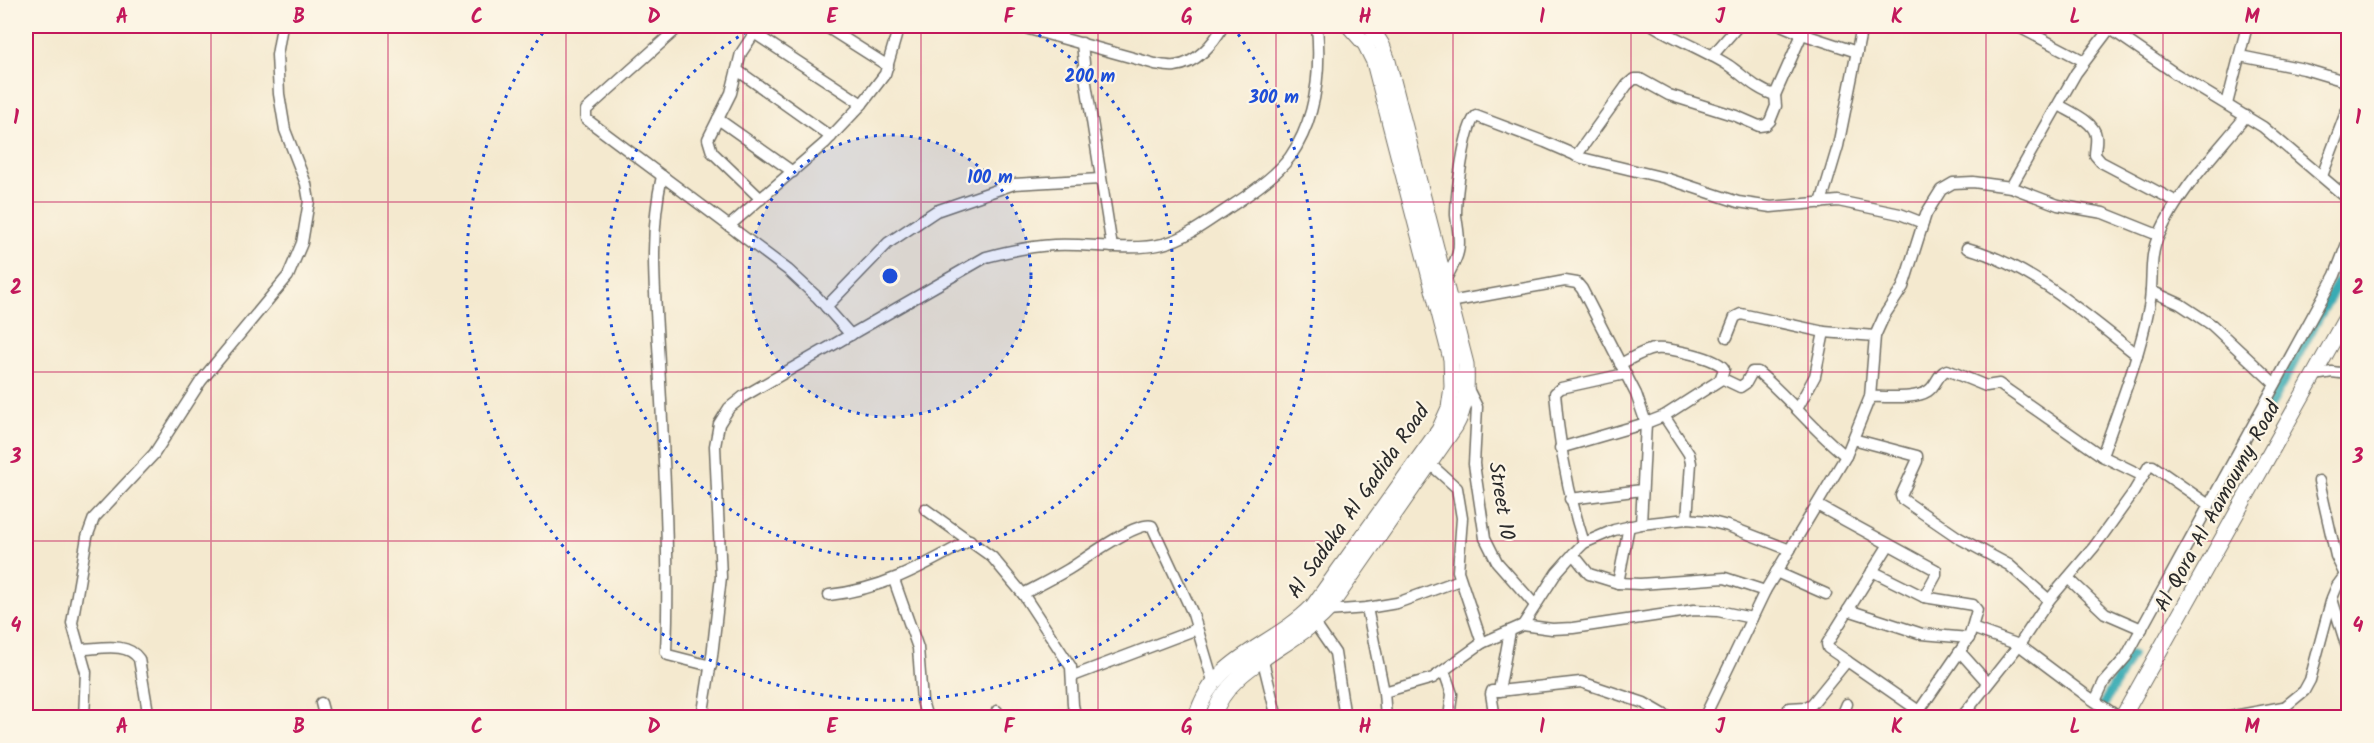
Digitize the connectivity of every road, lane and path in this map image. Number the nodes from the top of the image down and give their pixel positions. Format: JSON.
{"nodes":[{"id":1,"x":282,"y":26,"type":"edge"},
{"id":2,"x":680,"y":26,"type":"edge"},
{"id":3,"x":825,"y":26,"type":"edge"},
{"id":4,"x":899,"y":26,"type":"edge"},
{"id":5,"x":1018,"y":26,"type":"edge"},
{"id":6,"x":1223,"y":26,"type":"edge"},
{"id":7,"x":1317,"y":26,"type":"edge"},
{"id":8,"x":1349,"y":26,"type":"edge"},
{"id":9,"x":1370,"y":26,"type":"edge"},
{"id":10,"x":1654,"y":26,"type":"edge"},
{"id":11,"x":1738,"y":26,"type":"edge"},
{"id":12,"x":1783,"y":26,"type":"edge"},
{"id":13,"x":1862,"y":26,"type":"edge"},
{"id":14,"x":2017,"y":26,"type":"edge"},
{"id":15,"x":2247,"y":26,"type":"edge"},
{"id":16,"x":2108,"y":27,"type":"edge"},
{"id":17,"x":756,"y":29,"type":"edge"},
{"id":18,"x":1802,"y":34,"type":"junction"},
{"id":19,"x":1082,"y":43,"type":"junction"},
{"id":20,"x":1857,"y":52,"type":"junction"},
{"id":21,"x":1712,"y":56,"type":"junction"},
{"id":22,"x":2240,"y":56,"type":"junction"},
{"id":23,"x":2084,"y":61,"type":"junction"},
{"id":24,"x":888,"y":66,"type":"junction"},
{"id":25,"x":737,"y":70,"type":"junction"},
{"id":26,"x":2349,"y":82,"type":"edge"},
{"id":27,"x":1775,"y":94,"type":"junction"},
{"id":28,"x":862,"y":104,"type":"junction"},
{"id":29,"x":2227,"y":104,"type":"junction"},
{"id":30,"x":2059,"y":105,"type":"junction"},
{"id":31,"x":2349,"y":107,"type":"edge"},
{"id":32,"x":2246,"y":116,"type":"junction"},
{"id":33,"x":718,"y":119,"type":"junction"},
{"id":34,"x":831,"y":137,"type":"junction"},
{"id":35,"x":1576,"y":156,"type":"junction"},
{"id":36,"x":793,"y":172,"type":"junction"},
{"id":37,"x":662,"y":176,"type":"junction"},
{"id":38,"x":2322,"y":176,"type":"junction"},
{"id":39,"x":1100,"y":179,"type":"junction"},
{"id":40,"x":2011,"y":187,"type":"junction"},
{"id":41,"x":761,"y":199,"type":"junction"},
{"id":42,"x":2349,"y":199,"type":"edge"},
{"id":43,"x":2177,"y":202,"type":"junction"},
{"id":44,"x":1821,"y":203,"type":"junction"},
{"id":45,"x":1923,"y":223,"type":"junction"},
{"id":46,"x":729,"y":226,"type":"junction"},
{"id":47,"x":2158,"y":235,"type":"junction"},
{"id":48,"x":2349,"y":241,"type":"edge"},
{"id":49,"x":1112,"y":247,"type":"junction"},
{"id":50,"x":1967,"y":248,"type":"dead end"},
{"id":51,"x":1445,"y":281,"type":"junction"},
{"id":52,"x":2151,"y":291,"type":"junction"},
{"id":53,"x":1444,"y":304,"type":"junction"},
{"id":54,"x":826,"y":307,"type":"junction"},
{"id":55,"x":2349,"y":314,"type":"edge"},
{"id":56,"x":1824,"y":332,"type":"junction"},
{"id":57,"x":851,"y":335,"type":"junction"},
{"id":58,"x":1875,"y":336,"type":"junction"},
{"id":59,"x":1727,"y":337,"type":"dead end"},
{"id":60,"x":2137,"y":355,"type":"junction"},
{"id":61,"x":1623,"y":369,"type":"junction"},
{"id":62,"x":2349,"y":374,"type":"edge"},
{"id":63,"x":2315,"y":375,"type":"junction"},
{"id":64,"x":1721,"y":378,"type":"junction"},
{"id":65,"x":2275,"y":384,"type":"junction"},
{"id":66,"x":1468,"y":389,"type":"junction"},
{"id":67,"x":1870,"y":397,"type":"junction"},
{"id":68,"x":1797,"y":409,"type":"junction"},
{"id":69,"x":1664,"y":416,"type":"junction"},
{"id":70,"x":1647,"y":423,"type":"junction"},
{"id":71,"x":1853,"y":439,"type":"junction"},
{"id":72,"x":1560,"y":448,"type":"junction"},
{"id":73,"x":1846,"y":456,"type":"junction"},
{"id":74,"x":2102,"y":456,"type":"junction"},
{"id":75,"x":1430,"y":464,"type":"junction"},
{"id":76,"x":2143,"y":476,"type":"junction"},
{"id":77,"x":2319,"y":481,"type":"dead end"},
{"id":78,"x":1642,"y":490,"type":"junction"},
{"id":79,"x":1570,"y":499,"type":"junction"},
{"id":80,"x":1817,"y":505,"type":"junction"},
{"id":81,"x":2209,"y":505,"type":"junction"},
{"id":82,"x":925,"y":509,"type":"dead end"},
{"id":83,"x":1687,"y":519,"type":"junction"},
{"id":84,"x":1641,"y":524,"type":"junction"},
{"id":85,"x":1629,"y":526,"type":"junction"},
{"id":86,"x":970,"y":540,"type":"junction"},
{"id":87,"x":1584,"y":543,"type":"junction"},
{"id":88,"x":1888,"y":546,"type":"junction"},
{"id":89,"x":1790,"y":550,"type":"junction"},
{"id":90,"x":1573,"y":554,"type":"junction"},
{"id":91,"x":1872,"y":571,"type":"junction"},
{"id":92,"x":1776,"y":572,"type":"junction"},
{"id":93,"x":2347,"y":573,"type":"edge"},
{"id":94,"x":2068,"y":578,"type":"junction"},
{"id":95,"x":894,"y":580,"type":"junction"},
{"id":96,"x":1460,"y":580,"type":"junction"},
{"id":97,"x":1618,"y":583,"type":"junction"},
{"id":98,"x":1765,"y":591,"type":"junction"},
{"id":99,"x":1023,"y":594,"type":"junction"},
{"id":100,"x":1826,"y":594,"type":"dead end"},
{"id":101,"x":829,"y":595,"type":"dead end"},
{"id":102,"x":1923,"y":597,"type":"junction"},
{"id":103,"x":2332,"y":598,"type":"junction"},
{"id":104,"x":2049,"y":600,"type":"junction"},
{"id":105,"x":1535,"y":604,"type":"junction"},
{"id":106,"x":1367,"y":608,"type":"junction"},
{"id":107,"x":1848,"y":610,"type":"junction"},
{"id":108,"x":1327,"y":611,"type":"junction"},
{"id":109,"x":1752,"y":618,"type":"junction"},
{"id":110,"x":1315,"y":624,"type":"junction"},
{"id":111,"x":1523,"y":625,"type":"junction"},
{"id":112,"x":2142,"y":628,"type":"junction"},
{"id":113,"x":1197,"y":629,"type":"junction"},
{"id":114,"x":1510,"y":631,"type":"junction"},
{"id":115,"x":1971,"y":633,"type":"junction"},
{"id":116,"x":1482,"y":643,"type":"junction"},
{"id":117,"x":2019,"y":645,"type":"junction"},
{"id":118,"x":80,"y":649,"type":"junction"},
{"id":119,"x":2349,"y":651,"type":"edge"},
{"id":120,"x":1961,"y":653,"type":"junction"},
{"id":121,"x":1263,"y":661,"type":"junction"},
{"id":122,"x":1847,"y":661,"type":"junction"},
{"id":123,"x":711,"y":666,"type":"junction"},
{"id":124,"x":1444,"y":671,"type":"junction"},
{"id":125,"x":1229,"y":675,"type":"junction"},
{"id":126,"x":1073,"y":676,"type":"junction"},
{"id":127,"x":1213,"y":681,"type":"junction"},
{"id":128,"x":1988,"y":682,"type":"junction"},
{"id":129,"x":1499,"y":691,"type":"junction"},
{"id":130,"x":1384,"y":692,"type":"junction"},
{"id":131,"x":2096,"y":702,"type":"junction"},
{"id":132,"x":321,"y":703,"type":"dead end"},
{"id":133,"x":1847,"y":704,"type":"dead end"},
{"id":134,"x":2283,"y":707,"type":"junction"},
{"id":135,"x":1923,"y":714,"type":"edge"},
{"id":136,"x":84,"y":717,"type":"edge"},
{"id":137,"x":149,"y":717,"type":"edge"},
{"id":138,"x":324,"y":717,"type":"edge"},
{"id":139,"x":702,"y":717,"type":"edge"},
{"id":140,"x":927,"y":717,"type":"edge"},
{"id":141,"x":1076,"y":717,"type":"edge"},
{"id":142,"x":1196,"y":717,"type":"edge"},
{"id":143,"x":1213,"y":717,"type":"edge"},
{"id":144,"x":1277,"y":717,"type":"edge"},
{"id":145,"x":1345,"y":717,"type":"edge"},
{"id":146,"x":1386,"y":717,"type":"edge"},
{"id":147,"x":1449,"y":717,"type":"edge"},
{"id":148,"x":1494,"y":717,"type":"edge"},
{"id":149,"x":1670,"y":717,"type":"edge"},
{"id":150,"x":1704,"y":717,"type":"edge"},
{"id":151,"x":1789,"y":717,"type":"edge"},
{"id":152,"x":1841,"y":717,"type":"edge"},
{"id":153,"x":1961,"y":717,"type":"edge"},
{"id":154,"x":2120,"y":717,"type":"edge"},
{"id":155,"x":2223,"y":717,"type":"edge"},
{"id":156,"x":2271,"y":717,"type":"edge"}],
"edges":[{"from":1,"to":118,"type":"street"},
{"from":2,"to":37,"type":"street"},
{"from":3,"to":24,"type":"street"},
{"from":4,"to":24,"type":"street"},
{"from":5,"to":19,"type":"street"},
{"from":6,"to":19,"type":"street"},
{"from":7,"to":49,"type":"street"},
{"from":8,"to":53,"type":"street","name":"Al Sadaka Al Gadida Road"},
{"from":9,"to":51,"type":"street","name":"Al Sadaka Al Gadida Road"},
{"from":10,"to":21,"type":"street"},
{"from":11,"to":21,"type":"street"},
{"from":12,"to":18,"type":"street"},
{"from":13,"to":20,"type":"street"},
{"from":14,"to":23,"type":"street"},
{"from":15,"to":22,"type":"street"},
{"from":16,"to":23,"type":"street"},
{"from":16,"to":29,"type":"street"},
{"from":17,"to":25,"type":"street"},
{"from":17,"to":28,"type":"street"},
{"from":18,"to":20,"type":"street"},
{"from":18,"to":27,"type":"street"},
{"from":19,"to":39,"type":"street"},
{"from":20,"to":44,"type":"street"},
{"from":21,"to":27,"type":"street"},
{"from":22,"to":26,"type":"street"},
{"from":22,"to":29,"type":"street"},
{"from":23,"to":30,"type":"street"},
{"from":24,"to":28,"type":"street"},
{"from":25,"to":33,"type":"street"},
{"from":25,"to":34,"type":"street"},
{"from":27,"to":35,"type":"street"},
{"from":28,"to":34,"type":"street"},
{"from":29,"to":32,"type":"street"},
{"from":30,"to":40,"type":"street"},
{"from":30,"to":43,"type":"street"},
{"from":31,"to":38,"type":"street"},
{"from":32,"to":38,"type":"street"},
{"from":32,"to":43,"type":"street"},
{"from":33,"to":36,"type":"street"},
{"from":33,"to":41,"type":"street"},
{"from":34,"to":36,"type":"street"},
{"from":35,"to":44,"type":"street"},
{"from":35,"to":51,"type":"street"},
{"from":36,"to":41,"type":"street"},
{"from":37,"to":46,"type":"street"},
{"from":37,"to":123,"type":"street"},
{"from":38,"to":42,"type":"street"},
{"from":39,"to":49,"type":"street"},
{"from":39,"to":54,"type":"street"},
{"from":40,"to":45,"type":"street"},
{"from":40,"to":47,"type":"street"},
{"from":41,"to":46,"type":"street"},
{"from":43,"to":47,"type":"street"},
{"from":44,"to":45,"type":"street"},
{"from":45,"to":58,"type":"street"},
{"from":46,"to":54,"type":"street"},
{"from":47,"to":52,"type":"street"},
{"from":48,"to":65,"type":"street"},
{"from":49,"to":57,"type":"street"},
{"from":50,"to":60,"type":"street"},
{"from":51,"to":53,"type":"street","name":"Al Sadaka Al Gadida Road"},
{"from":52,"to":60,"type":"street"},
{"from":52,"to":65,"type":"street"},
{"from":53,"to":61,"type":"street"},
{"from":53,"to":66,"type":"street","name":"Al Sadaka Al Gadida Road"},
{"from":53,"to":125,"type":"street","name":"Al Sadaka Al Gadida Road"},
{"from":54,"to":57,"type":"street"},
{"from":55,"to":63,"type":"street","name":"Al Qora Al Aamoumy Road"},
{"from":56,"to":58,"type":"street"},
{"from":56,"to":59,"type":"street"},
{"from":56,"to":68,"type":"street"},
{"from":57,"to":123,"type":"street"},
{"from":58,"to":67,"type":"street"},
{"from":60,"to":74,"type":"street"},
{"from":61,"to":64,"type":"street"},
{"from":61,"to":70,"type":"street"},
{"from":61,"to":72,"type":"street"},
{"from":62,"to":63,"type":"street"},
{"from":63,"to":154,"type":"street","name":"Al Qora Al Aamoumy Road"},
{"from":64,"to":68,"type":"street"},
{"from":64,"to":69,"type":"street"},
{"from":65,"to":81,"type":"street"},
{"from":66,"to":75,"type":"street","name":"Al Sadaka Al Gadida Road"},
{"from":66,"to":105,"type":"street","name":"Street 10"},
{"from":67,"to":71,"type":"street"},
{"from":67,"to":74,"type":"street"},
{"from":68,"to":73,"type":"street"},
{"from":69,"to":70,"type":"street"},
{"from":69,"to":83,"type":"street"},
{"from":70,"to":72,"type":"street"},
{"from":70,"to":78,"type":"street"},
{"from":71,"to":73,"type":"street"},
{"from":71,"to":104,"type":"street"},
{"from":72,"to":79,"type":"street"},
{"from":73,"to":80,"type":"street"},
{"from":74,"to":76,"type":"street"},
{"from":75,"to":96,"type":"street"},
{"from":75,"to":108,"type":"street","name":"Al Sadaka Al Gadida Road"},
{"from":76,"to":81,"type":"street"},
{"from":76,"to":94,"type":"street"},
{"from":77,"to":93,"type":"street"},
{"from":78,"to":79,"type":"street"},
{"from":78,"to":84,"type":"street"},
{"from":79,"to":87,"type":"street"},
{"from":80,"to":88,"type":"street"},
{"from":80,"to":89,"type":"street"},
{"from":81,"to":112,"type":"street"},
{"from":82,"to":86,"type":"street"},
{"from":83,"to":84,"type":"street"},
{"from":83,"to":89,"type":"street"},
{"from":84,"to":85,"type":"street"},
{"from":85,"to":87,"type":"street"},
{"from":85,"to":97,"type":"street"},
{"from":86,"to":95,"type":"street"},
{"from":86,"to":99,"type":"street"},
{"from":87,"to":90,"type":"street"},
{"from":88,"to":91,"type":"street"},
{"from":88,"to":102,"type":"street"},
{"from":89,"to":92,"type":"street"},
{"from":90,"to":97,"type":"street"},
{"from":90,"to":105,"type":"street"},
{"from":91,"to":102,"type":"street"},
{"from":91,"to":107,"type":"street"},
{"from":92,"to":98,"type":"street"},
{"from":92,"to":100,"type":"street"},
{"from":93,"to":103,"type":"street"},
{"from":94,"to":104,"type":"street"},
{"from":94,"to":112,"type":"street"},
{"from":95,"to":101,"type":"street"},
{"from":95,"to":140,"type":"street"},
{"from":96,"to":106,"type":"street"},
{"from":96,"to":116,"type":"street"},
{"from":97,"to":98,"type":"street"},
{"from":98,"to":109,"type":"street"},
{"from":99,"to":113,"type":"street"},
{"from":99,"to":126,"type":"street"},
{"from":102,"to":115,"type":"street"},
{"from":103,"to":119,"type":"street"},
{"from":103,"to":134,"type":"street"},
{"from":104,"to":117,"type":"street"},
{"from":105,"to":111,"type":"street"},
{"from":106,"to":108,"type":"street"},
{"from":106,"to":130,"type":"street"},
{"from":107,"to":115,"type":"street"},
{"from":107,"to":122,"type":"street"},
{"from":108,"to":110,"type":"street","name":"Al Sadaka Al Gadida Road"},
{"from":109,"to":111,"type":"street"},
{"from":109,"to":150,"type":"street"},
{"from":110,"to":121,"type":"street","name":"Al Sadaka Al Gadida Road"},
{"from":110,"to":145,"type":"street"},
{"from":111,"to":114,"type":"street"},
{"from":112,"to":131,"type":"street"},
{"from":113,"to":126,"type":"street"},
{"from":113,"to":127,"type":"street"},
{"from":114,"to":116,"type":"street"},
{"from":114,"to":129,"type":"street"},
{"from":115,"to":117,"type":"street"},
{"from":115,"to":120,"type":"street"},
{"from":116,"to":124,"type":"street"},
{"from":117,"to":128,"type":"street"},
{"from":117,"to":131,"type":"street"},
{"from":118,"to":136,"type":"street"},
{"from":118,"to":137,"type":"street"},
{"from":120,"to":128,"type":"street"},
{"from":120,"to":135,"type":"street"},
{"from":121,"to":125,"type":"street","name":"Al Sadaka Al Gadida Road"},
{"from":121,"to":144,"type":"street"},
{"from":122,"to":135,"type":"street"},
{"from":122,"to":151,"type":"street"},
{"from":123,"to":139,"type":"street"},
{"from":124,"to":130,"type":"street"},
{"from":124,"to":147,"type":"street"},
{"from":125,"to":127,"type":"street","name":"Al Sadaka Al Gadida Road"},
{"from":125,"to":143,"type":"street","name":"Al Sadaka Al Gadida Road"},
{"from":126,"to":141,"type":"street"},
{"from":127,"to":142,"type":"street","name":"Al Sadaka Al Gadida Road"},
{"from":128,"to":153,"type":"street"},
{"from":129,"to":148,"type":"street"},
{"from":129,"to":149,"type":"street"},
{"from":130,"to":146,"type":"street"},
{"from":131,"to":154,"type":"street"},
{"from":132,"to":138,"type":"street"},
{"from":133,"to":152,"type":"street"},
{"from":134,"to":155,"type":"street"},
{"from":134,"to":156,"type":"street"}]}
